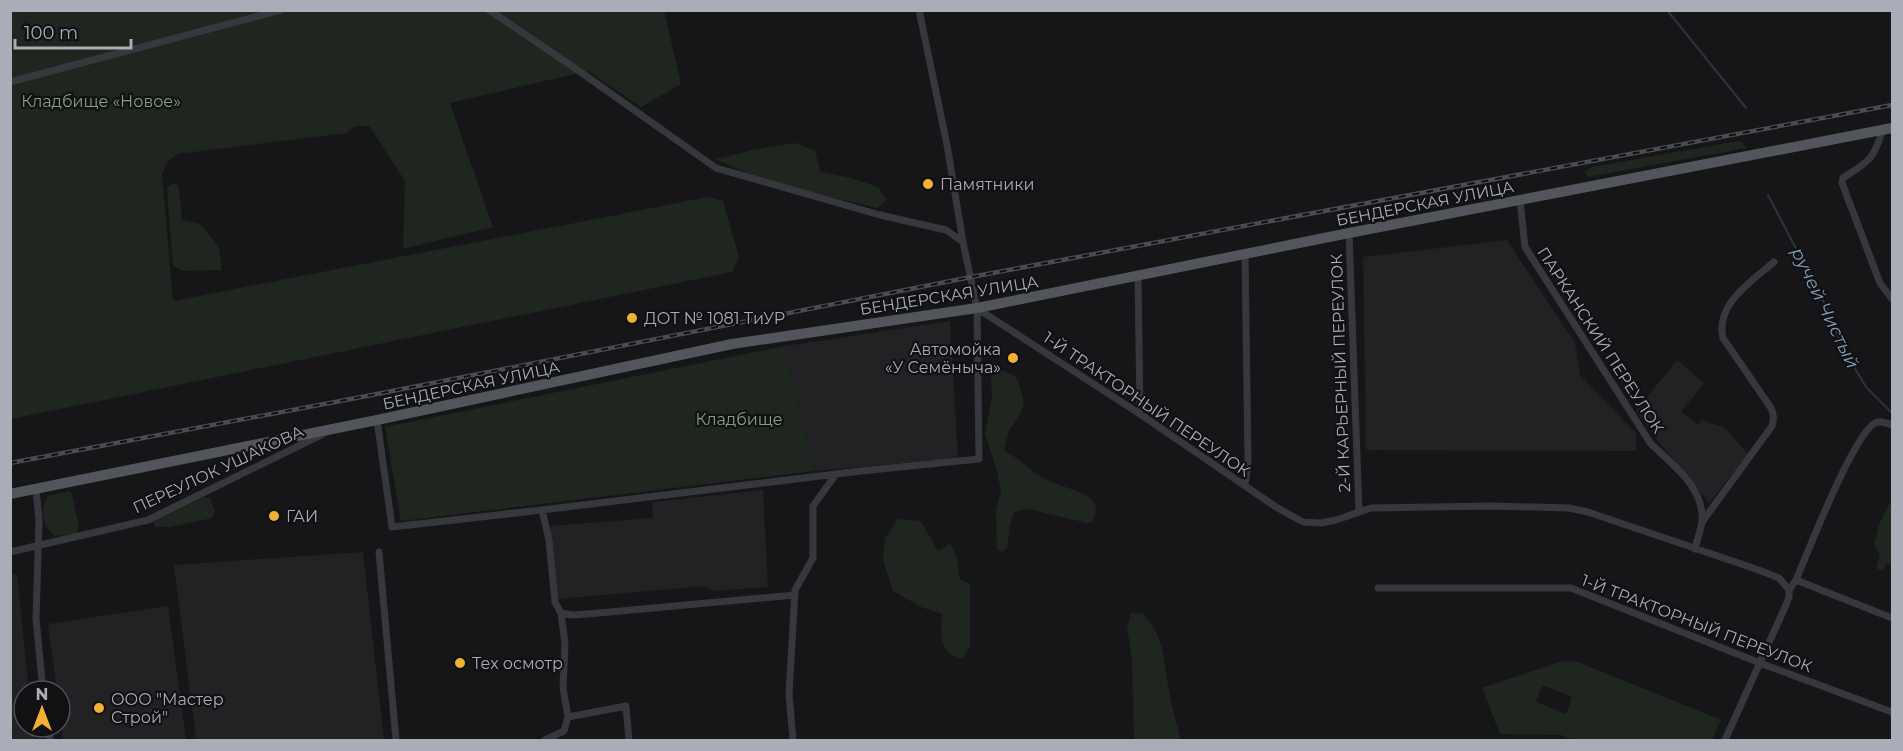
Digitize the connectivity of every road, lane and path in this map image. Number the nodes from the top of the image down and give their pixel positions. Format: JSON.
{"nodes":[{"id":1,"x":281,"y":10,"type":"edge"},
{"id":2,"x":489,"y":10,"type":"edge"},
{"id":3,"x":919,"y":10,"type":"edge"},
{"id":4,"x":10,"y":82,"type":"edge"},
{"id":5,"x":1888,"y":128,"type":"edge"},
{"id":6,"x":1520,"y":200,"type":"junction"},
{"id":7,"x":1349,"y":233,"type":"junction"},
{"id":8,"x":963,"y":242,"type":"junction"},
{"id":9,"x":1245,"y":254,"type":"junction"},
{"id":10,"x":1774,"y":262,"type":"dead end"},
{"id":11,"x":1138,"y":276,"type":"junction"},
{"id":12,"x":1893,"y":299,"type":"edge"},
{"id":13,"x":977,"y":308,"type":"junction"},
{"id":14,"x":1140,"y":414,"type":"junction"},
{"id":15,"x":377,"y":420,"type":"junction"},
{"id":16,"x":1893,"y":424,"type":"edge"},
{"id":17,"x":336,"y":427,"type":"junction"},
{"id":18,"x":836,"y":474,"type":"junction"},
{"id":19,"x":1245,"y":485,"type":"junction"},
{"id":20,"x":36,"y":489,"type":"junction"},
{"id":21,"x":10,"y":494,"type":"edge"},
{"id":22,"x":542,"y":510,"type":"junction"},
{"id":23,"x":1359,"y":512,"type":"junction"},
{"id":24,"x":1702,"y":522,"type":"junction"},
{"id":25,"x":39,"y":546,"type":"junction"},
{"id":26,"x":1695,"y":549,"type":"junction"},
{"id":27,"x":10,"y":552,"type":"edge"},
{"id":28,"x":379,"y":552,"type":"dead end"},
{"id":29,"x":1796,"y":580,"type":"junction"},
{"id":30,"x":1378,"y":588,"type":"dead end"},
{"id":31,"x":1789,"y":590,"type":"junction"},
{"id":32,"x":795,"y":595,"type":"junction"},
{"id":33,"x":561,"y":613,"type":"junction"},
{"id":34,"x":1893,"y":618,"type":"edge"},
{"id":35,"x":1760,"y":663,"type":"junction"},
{"id":36,"x":42,"y":679,"type":"edge"},
{"id":37,"x":1893,"y":712,"type":"edge"},
{"id":38,"x":568,"y":717,"type":"junction"},
{"id":39,"x":396,"y":741,"type":"edge"},
{"id":40,"x":546,"y":741,"type":"edge"},
{"id":41,"x":629,"y":741,"type":"edge"},
{"id":42,"x":793,"y":741,"type":"edge"},
{"id":43,"x":1725,"y":741,"type":"edge"}],
"edges":[{"from":1,"to":4,"type":"street"},
{"from":2,"to":8,"type":"street"},
{"from":3,"to":8,"type":"street"},
{"from":5,"to":6,"type":"main road","name":"БЕНДЕРСКАЯ УЛИЦА"},
{"from":5,"to":12,"type":"street"},
{"from":6,"to":7,"type":"main road","name":"БЕНДЕРСКАЯ УЛИЦА"},
{"from":6,"to":24,"type":"street","name":"ПАРКАНСКИЙ ПЕРЕУЛОК"},
{"from":7,"to":9,"type":"main road","name":"БЕНДЕРСКАЯ УЛИЦА"},
{"from":7,"to":23,"type":"street","name":"2-Й КАРЬЕРНЫЙ ПЕРЕУЛОК"},
{"from":8,"to":13,"type":"street"},
{"from":9,"to":11,"type":"main road","name":"БЕНДЕРСКАЯ УЛИЦА"},
{"from":9,"to":19,"type":"street"},
{"from":10,"to":24,"type":"street"},
{"from":11,"to":13,"type":"main road","name":"БЕНДЕРСКАЯ УЛИЦА"},
{"from":11,"to":14,"type":"street"},
{"from":13,"to":14,"type":"street","name":"1-Й ТРАКТОРНЫЙ ПЕРЕУЛОК"},
{"from":13,"to":15,"type":"main road","name":"БЕНДЕРСКАЯ УЛИЦА"},
{"from":13,"to":18,"type":"street"},
{"from":14,"to":19,"type":"street","name":"1-Й ТРАКТОРНЫЙ ПЕРЕУЛОК"},
{"from":15,"to":17,"type":"main road","name":"БЕНДЕРСКАЯ УЛИЦА"},
{"from":15,"to":22,"type":"street"},
{"from":16,"to":29,"type":"street"},
{"from":17,"to":20,"type":"main road","name":"БЕНДЕРСКАЯ УЛИЦА"},
{"from":17,"to":25,"type":"street","name":"ПЕРЕУЛОК УШАКОВА"},
{"from":18,"to":22,"type":"street"},
{"from":18,"to":32,"type":"street"},
{"from":19,"to":23,"type":"street","name":"1-Й ТРАКТОРНЫЙ ПЕРЕУЛОК"},
{"from":20,"to":21,"type":"main road","name":"БЕНДЕРСКАЯ УЛИЦА"},
{"from":20,"to":25,"type":"street"},
{"from":22,"to":33,"type":"street"},
{"from":23,"to":26,"type":"street"},
{"from":24,"to":26,"type":"street","name":"ПАРКАНСКИЙ ПЕРЕУЛОК"},
{"from":25,"to":27,"type":"street","name":"ПЕРЕУЛОК УШАКОВА"},
{"from":25,"to":36,"type":"street"},
{"from":26,"to":31,"type":"street"},
{"from":28,"to":39,"type":"street"},
{"from":29,"to":31,"type":"street"},
{"from":29,"to":34,"type":"street"},
{"from":30,"to":35,"type":"street","name":"1-Й ТРАКТОРНЫЙ ПЕРЕУЛОК"},
{"from":31,"to":35,"type":"street"},
{"from":32,"to":33,"type":"street"},
{"from":32,"to":42,"type":"street"},
{"from":33,"to":38,"type":"street"},
{"from":35,"to":37,"type":"street","name":"1-Й ТРАКТОРНЫЙ ПЕРЕУЛОК"},
{"from":35,"to":43,"type":"street"},
{"from":38,"to":40,"type":"street"},
{"from":38,"to":41,"type":"street"}]}
